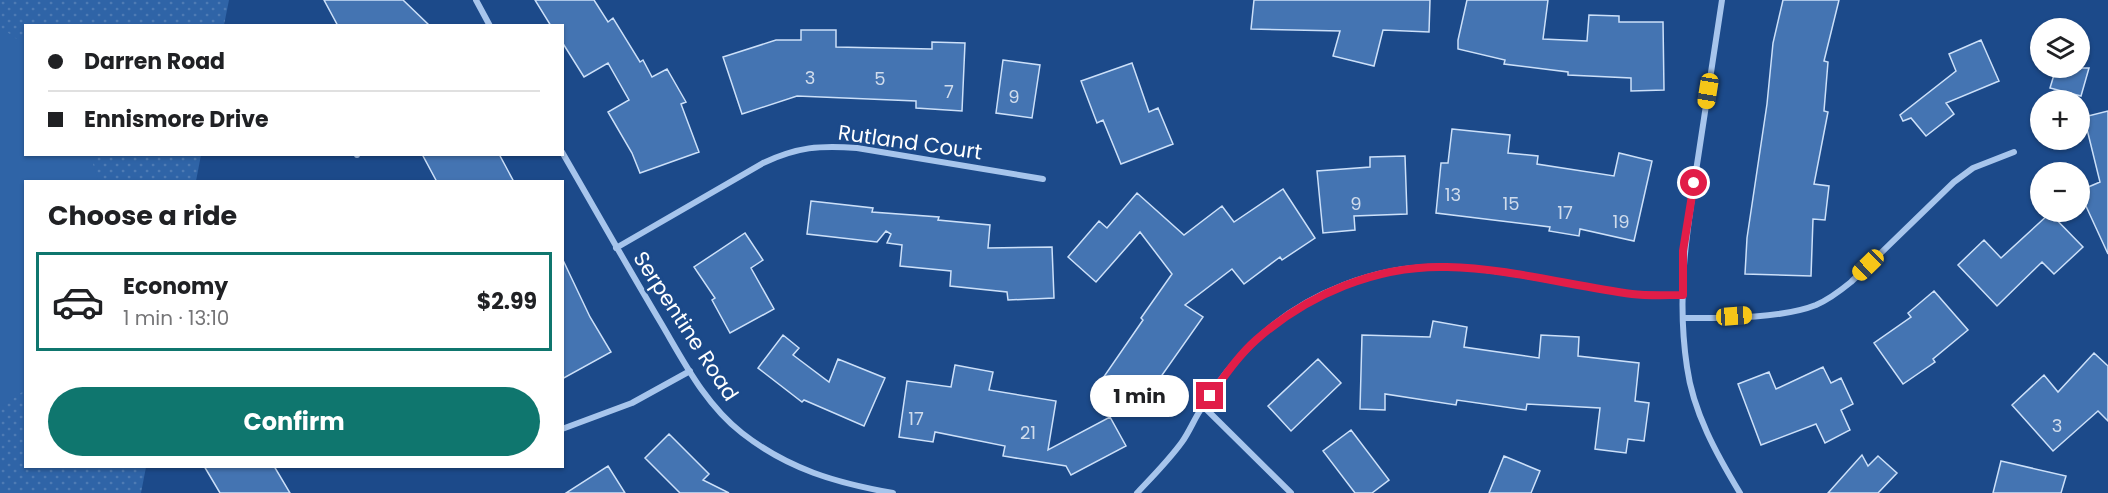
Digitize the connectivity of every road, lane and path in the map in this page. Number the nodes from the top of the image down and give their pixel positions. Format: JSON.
{"nodes":[{"id":1,"x":476,"y":0,"type":"edge"},
{"id":2,"x":1722,"y":0,"type":"edge"},
{"id":3,"x":489,"y":24,"type":"edge"},
{"id":4,"x":2014,"y":152,"type":"dead end"},
{"id":5,"x":564,"y":156,"type":"edge"},
{"id":6,"x":1044,"y":179,"type":"dead end"},
{"id":7,"x":616,"y":248,"type":"junction"},
{"id":8,"x":1683,"y":295,"type":"junction"},
{"id":9,"x":1683,"y":318,"type":"junction"},
{"id":10,"x":690,"y":371,"type":"junction"},
{"id":11,"x":1203,"y":406,"type":"junction"},
{"id":12,"x":564,"y":428,"type":"edge"},
{"id":13,"x":893,"y":493,"type":"edge"},
{"id":14,"x":1137,"y":493,"type":"edge"},
{"id":15,"x":1291,"y":493,"type":"edge"},
{"id":16,"x":1740,"y":493,"type":"edge"}],
"edges":[{"from":1,"to":3,"type":"street"},
{"from":2,"to":8,"type":"street"},
{"from":4,"to":9,"type":"street"},
{"from":5,"to":7,"type":"street","name":"Serpentine Road"},
{"from":6,"to":7,"type":"street","name":"Rutland Court"},
{"from":7,"to":10,"type":"street","name":"Serpentine Road"},
{"from":8,"to":9,"type":"street"},
{"from":8,"to":11,"type":"street"},
{"from":9,"to":16,"type":"street"},
{"from":10,"to":12,"type":"street"},
{"from":10,"to":13,"type":"street","name":"Serpentine Road"},
{"from":11,"to":14,"type":"street"},
{"from":11,"to":15,"type":"street"}]}
